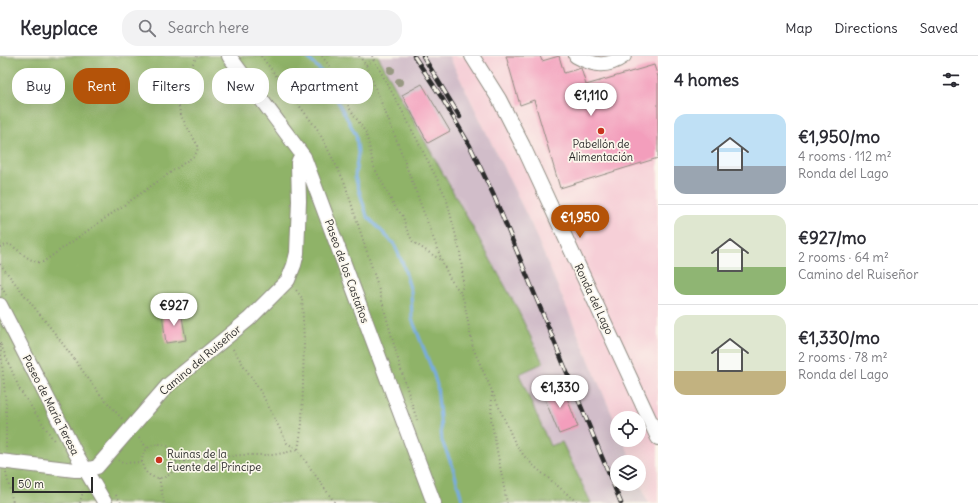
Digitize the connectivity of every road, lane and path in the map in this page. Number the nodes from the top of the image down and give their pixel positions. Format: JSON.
{"nodes":[{"id":1,"x":197,"y":56,"type":"edge"},
{"id":2,"x":229,"y":56,"type":"edge"},
{"id":3,"x":261,"y":56,"type":"edge"},
{"id":4,"x":322,"y":56,"type":"edge"},
{"id":5,"x":359,"y":56,"type":"edge"},
{"id":6,"x":372,"y":56,"type":"edge"},
{"id":7,"x":472,"y":56,"type":"edge"},
{"id":8,"x":576,"y":56,"type":"edge"},
{"id":9,"x":624,"y":56,"type":"edge"},
{"id":10,"x":374,"y":60,"type":"junction"},
{"id":11,"x":366,"y":65,"type":"junction"},
{"id":12,"x":304,"y":157,"type":"junction"},
{"id":13,"x":0,"y":247,"type":"edge"},
{"id":14,"x":442,"y":261,"type":"junction"},
{"id":15,"x":0,"y":264,"type":"edge"},
{"id":16,"x":288,"y":280,"type":"junction"},
{"id":17,"x":460,"y":292,"type":"junction"},
{"id":18,"x":0,"y":305,"type":"edge"},
{"id":19,"x":226,"y":338,"type":"junction"},
{"id":20,"x":0,"y":343,"type":"edge"},
{"id":21,"x":492,"y":391,"type":"junction"},
{"id":22,"x":418,"y":422,"type":"dead end"},
{"id":23,"x":130,"y":428,"type":"junction"},
{"id":24,"x":658,"y":438,"type":"edge"},
{"id":25,"x":58,"y":446,"type":"dead end"},
{"id":26,"x":298,"y":450,"type":"junction"},
{"id":27,"x":110,"y":452,"type":"junction"},
{"id":28,"x":3,"y":461,"type":"edge"},
{"id":29,"x":142,"y":462,"type":"junction"},
{"id":30,"x":176,"y":462,"type":"junction"},
{"id":31,"x":86,"y":470,"type":"junction"},
{"id":32,"x":159,"y":478,"type":"junction"},
{"id":33,"x":84,"y":488,"type":"dead end"},
{"id":34,"x":13,"y":503,"type":"edge"},
{"id":35,"x":80,"y":503,"type":"edge"},
{"id":36,"x":106,"y":503,"type":"edge"},
{"id":37,"x":164,"y":503,"type":"edge"},
{"id":38,"x":336,"y":503,"type":"edge"},
{"id":39,"x":434,"y":503,"type":"edge"},
{"id":40,"x":507,"y":503,"type":"edge"},
{"id":41,"x":578,"y":503,"type":"edge"}],
"edges":[{"from":1,"to":13,"type":"path"},
{"from":2,"to":12,"type":"street","name":"Paseo de los Castaños"},
{"from":3,"to":22,"type":"path"},
{"from":4,"to":14,"type":"path"},
{"from":5,"to":11,"type":"path"},
{"from":6,"to":10,"type":"path"},
{"from":7,"to":24,"type":"street","name":"Ronda del Lago"},
{"from":8,"to":9,"type":"street"},
{"from":10,"to":11,"type":"path"},
{"from":10,"to":17,"type":"path"},
{"from":11,"to":14,"type":"path"},
{"from":12,"to":16,"type":"street","name":"Camino del Ruiseñor"},
{"from":12,"to":39,"type":"street","name":"Paseo de los Castaños"},
{"from":14,"to":17,"type":"path"},
{"from":15,"to":23,"type":"path"},
{"from":16,"to":19,"type":"street","name":"Camino del Ruiseñor"},
{"from":16,"to":26,"type":"path"},
{"from":17,"to":21,"type":"path"},
{"from":18,"to":31,"type":"street","name":"Paseo de María Teresa"},
{"from":19,"to":23,"type":"street","name":"Camino del Ruiseñor"},
{"from":19,"to":26,"type":"path"},
{"from":20,"to":25,"type":"path"},
{"from":20,"to":28,"type":"path"},
{"from":21,"to":40,"type":"path"},
{"from":21,"to":41,"type":"path"},
{"from":23,"to":27,"type":"street","name":"Camino del Ruiseñor"},
{"from":26,"to":30,"type":"path"},
{"from":26,"to":38,"type":"path"},
{"from":27,"to":29,"type":"path"},
{"from":27,"to":31,"type":"street","name":"Camino del Ruiseñor"},
{"from":28,"to":31,"type":"street"},
{"from":28,"to":34,"type":"path"},
{"from":29,"to":30,"type":"path"},
{"from":29,"to":32,"type":"path"},
{"from":30,"to":32,"type":"path"},
{"from":31,"to":36,"type":"street","name":"Paseo de María Teresa"},
{"from":32,"to":37,"type":"path"},
{"from":33,"to":35,"type":"path"}]}
